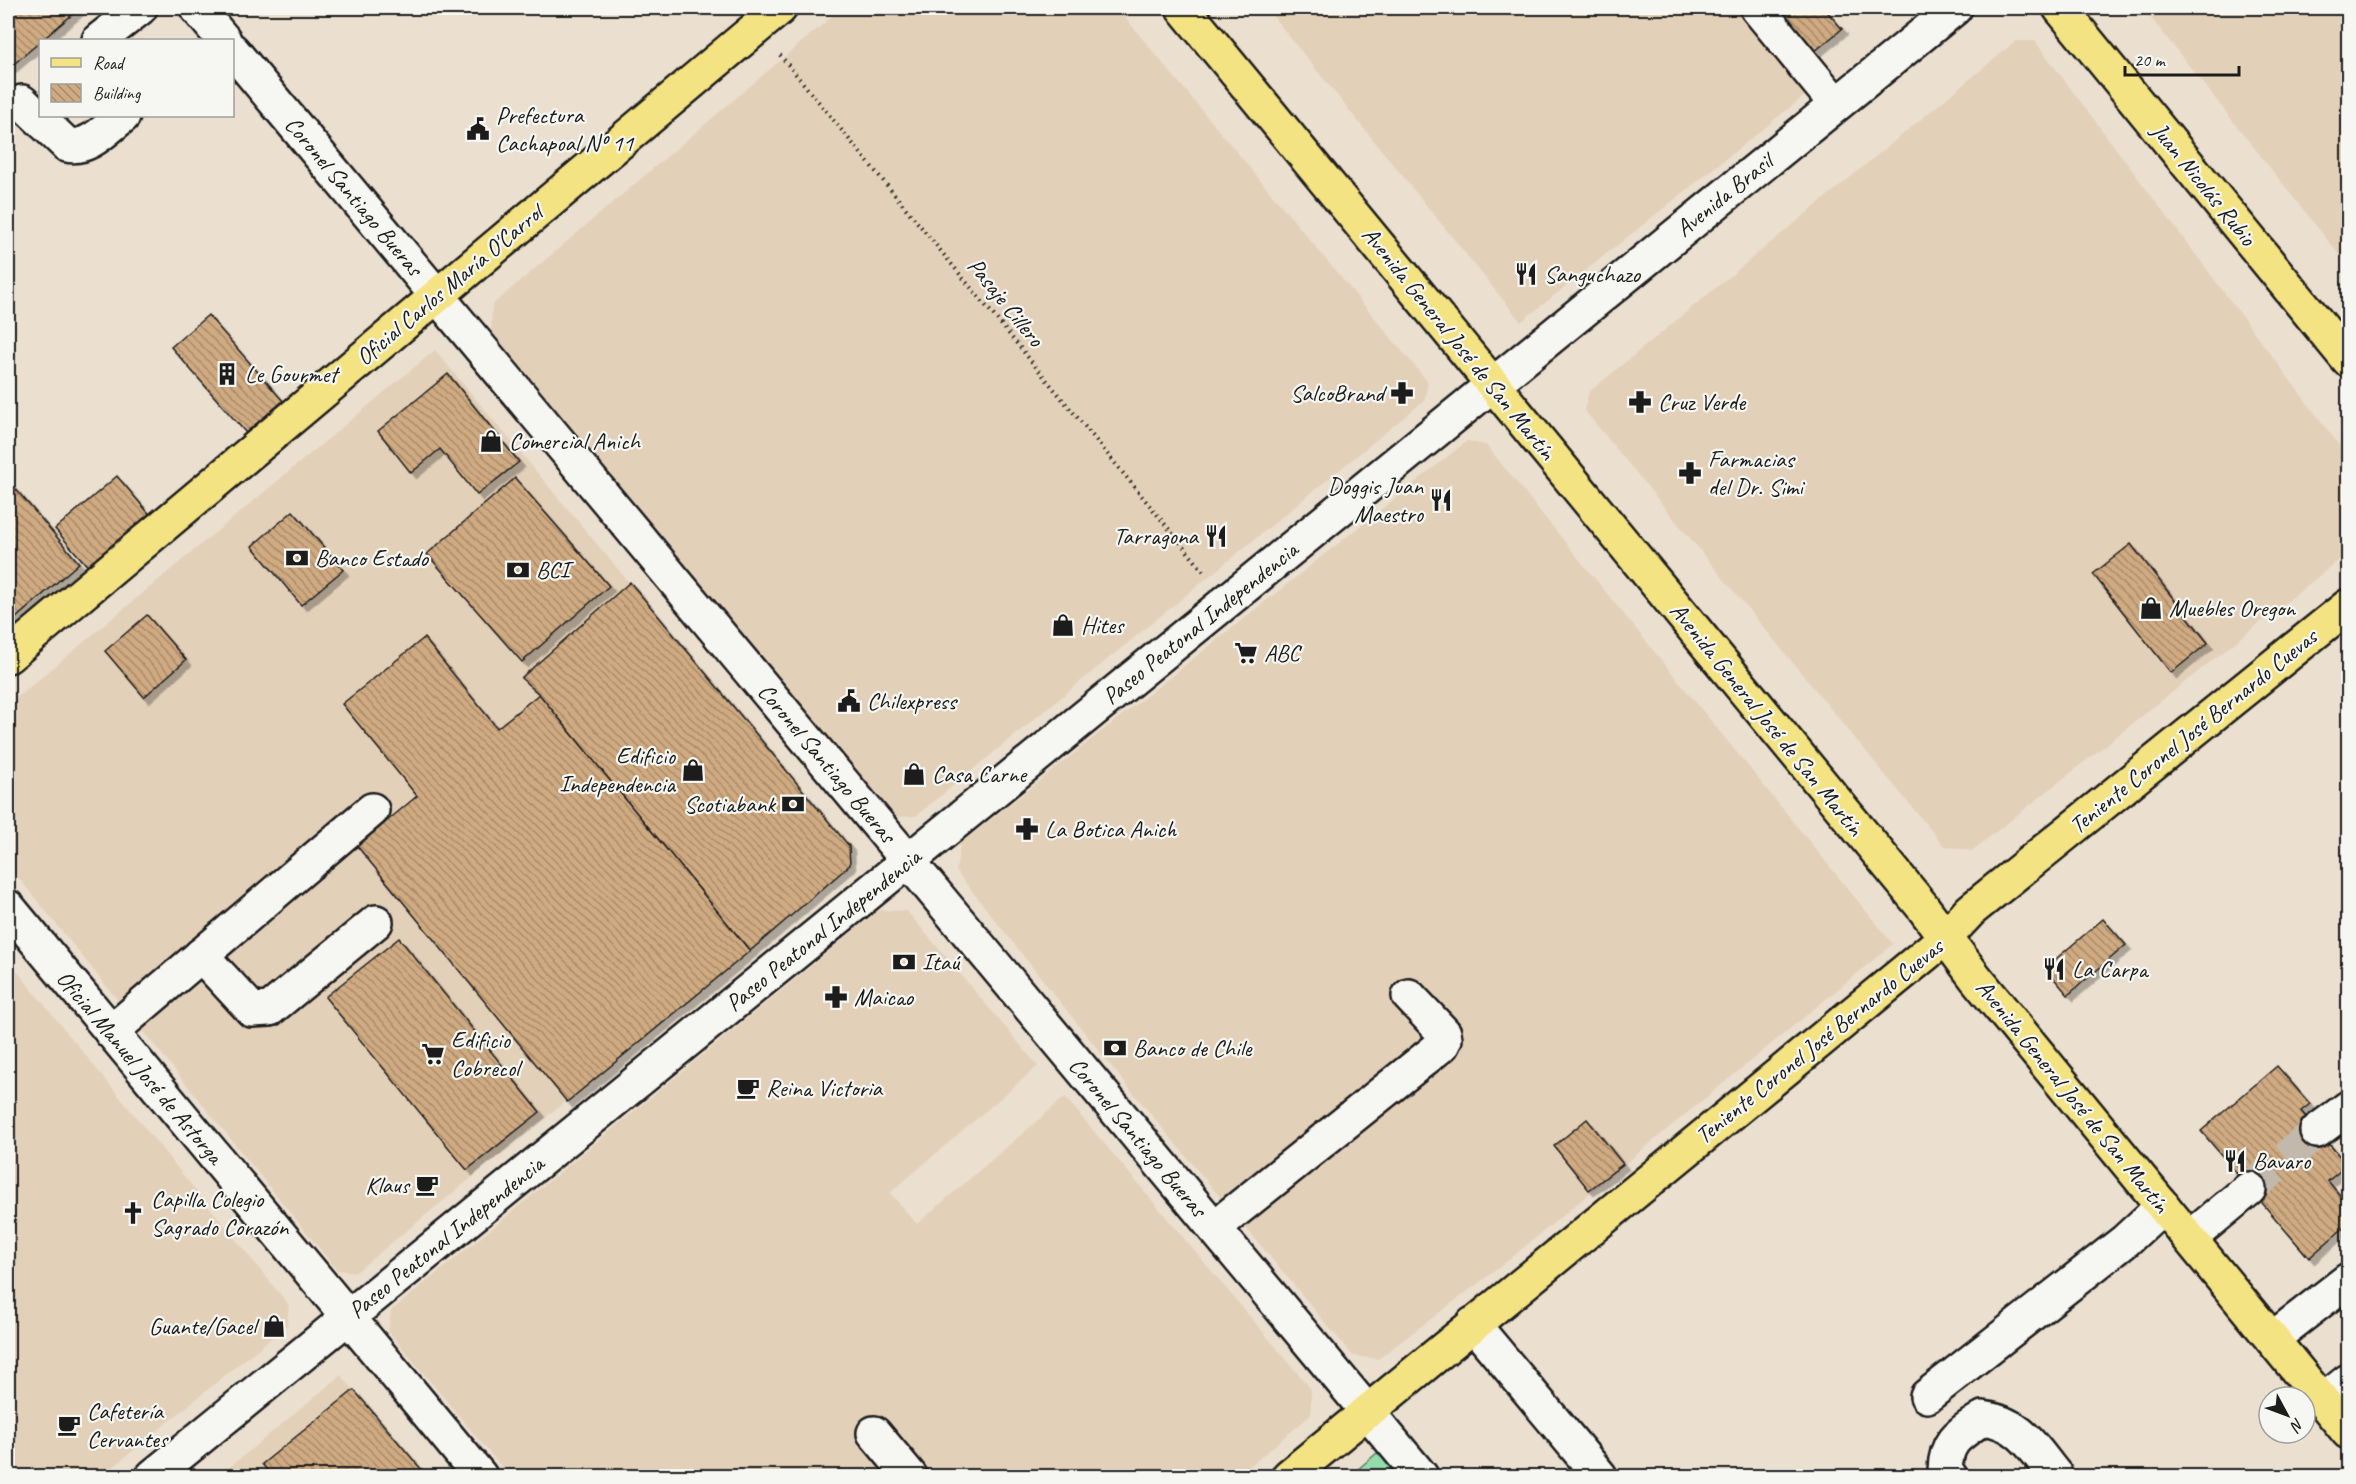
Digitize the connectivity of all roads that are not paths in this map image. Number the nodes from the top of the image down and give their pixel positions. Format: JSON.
{"nodes":[{"id":1,"x":140,"y":8,"type":"edge"},
{"id":2,"x":197,"y":8,"type":"edge"},
{"id":3,"x":1183,"y":8,"type":"edge"},
{"id":4,"x":1757,"y":8,"type":"edge"},
{"id":5,"x":1955,"y":8,"type":"edge"},
{"id":6,"x":2060,"y":8,"type":"edge"},
{"id":7,"x":768,"y":17,"type":"edge"},
{"id":8,"x":100,"y":39,"type":"edge"},
{"id":9,"x":221,"y":39,"type":"edge"},
{"id":10,"x":234,"y":55,"type":"edge"},
{"id":11,"x":23,"y":101,"type":"edge"},
{"id":12,"x":1836,"y":104,"type":"junction"},
{"id":13,"x":39,"y":117,"type":"edge"},
{"id":14,"x":39,"y":117,"type":"edge"},
{"id":15,"x":122,"y":117,"type":"edge"},
{"id":16,"x":437,"y":296,"type":"junction"},
{"id":17,"x":2349,"y":360,"type":"edge"},
{"id":18,"x":1493,"y":384,"type":"junction"},
{"id":19,"x":2349,"y":606,"type":"edge"},
{"id":20,"x":8,"y":656,"type":"edge"},
{"id":21,"x":372,"y":810,"type":"dead end"},
{"id":22,"x":908,"y":861,"type":"junction"},
{"id":23,"x":8,"y":907,"type":"edge"},
{"id":24,"x":376,"y":922,"type":"dead end"},
{"id":25,"x":1945,"y":938,"type":"junction"},
{"id":26,"x":201,"y":956,"type":"junction"},
{"id":27,"x":1409,"y":996,"type":"dead end"},
{"id":28,"x":111,"y":1032,"type":"junction"},
{"id":29,"x":2349,"y":1108,"type":"edge"},
{"id":30,"x":2317,"y":1131,"type":"tunnel mouth"},
{"id":31,"x":2249,"y":1188,"type":"tunnel mouth"},
{"id":32,"x":2163,"y":1206,"type":"junction"},
{"id":33,"x":1214,"y":1228,"type":"junction"},
{"id":34,"x":2190,"y":1238,"type":"junction"},
{"id":35,"x":2349,"y":1280,"type":"edge"},
{"id":36,"x":348,"y":1317,"type":"junction"},
{"id":37,"x":1473,"y":1324,"type":"junction"},
{"id":38,"x":2272,"y":1339,"type":"junction"},
{"id":39,"x":2349,"y":1381,"type":"edge"},
{"id":40,"x":1927,"y":1396,"type":"dead end"},
{"id":41,"x":2323,"y":1401,"type":"junction"},
{"id":42,"x":1366,"y":1412,"type":"junction"},
{"id":43,"x":874,"y":1432,"type":"dead end"},
{"id":44,"x":2349,"y":1432,"type":"edge"},
{"id":45,"x":153,"y":1476,"type":"edge"},
{"id":46,"x":480,"y":1476,"type":"edge"},
{"id":47,"x":910,"y":1476,"type":"edge"},
{"id":48,"x":1289,"y":1476,"type":"edge"},
{"id":49,"x":1421,"y":1476,"type":"edge"},
{"id":50,"x":1600,"y":1476,"type":"edge"},
{"id":51,"x":1950,"y":1476,"type":"edge"},
{"id":52,"x":2056,"y":1476,"type":"edge"}],
"edges":[{"from":1,"to":8,"type":"street"},
{"from":2,"to":9,"type":"street","name":"Coronel Santiago Bueras"},
{"from":3,"to":18,"type":"main road","name":"Avenida General José de San Martín"},
{"from":4,"to":12,"type":"street"},
{"from":5,"to":12,"type":"street","name":"Avenida Brasil"},
{"from":6,"to":17,"type":"main road","name":"Juan Nicolás Rubio"},
{"from":7,"to":16,"type":"main road","name":"Oficial Carlos María O'Carrol"},
{"from":10,"to":16,"type":"street","name":"Coronel Santiago Bueras"},
{"from":11,"to":14,"type":"street"},
{"from":12,"to":18,"type":"street","name":"Avenida Brasil"},
{"from":13,"to":15,"type":"street"},
{"from":16,"to":20,"type":"main road","name":"Oficial Carlos María O'Carrol"},
{"from":16,"to":22,"type":"street","name":"Coronel Santiago Bueras"},
{"from":18,"to":22,"type":"street","name":"Paseo Peatonal Independencia"},
{"from":18,"to":25,"type":"main road","name":"Avenida General José de San Martín"},
{"from":19,"to":25,"type":"main road","name":"Teniente Coronel José Bernardo Cuevas"},
{"from":21,"to":26,"type":"street"},
{"from":22,"to":33,"type":"street","name":"Coronel Santiago Bueras"},
{"from":22,"to":36,"type":"street","name":"Paseo Peatonal Independencia"},
{"from":23,"to":28,"type":"street","name":"Oficial Manuel José de Astorga"},
{"from":24,"to":26,"type":"street"},
{"from":25,"to":32,"type":"main road","name":"Avenida General José de San Martín"},
{"from":25,"to":37,"type":"main road","name":"Teniente Coronel José Bernardo Cuevas"},
{"from":26,"to":28,"type":"street"},
{"from":27,"to":33,"type":"street"},
{"from":28,"to":36,"type":"street","name":"Oficial Manuel José de Astorga"},
{"from":29,"to":30,"type":"street"},
{"from":31,"to":34,"type":"street"},
{"from":32,"to":34,"type":"main road","name":"Avenida General José de San Martín"},
{"from":32,"to":40,"type":"street"},
{"from":33,"to":42,"type":"street","name":"Coronel Santiago Bueras"},
{"from":34,"to":38,"type":"main road","name":"Avenida General José de San Martín"},
{"from":35,"to":38,"type":"street"},
{"from":36,"to":45,"type":"street","name":"Paseo Peatonal Independencia"},
{"from":36,"to":46,"type":"street","name":"Oficial Manuel José de Astorga"},
{"from":37,"to":42,"type":"main road","name":"Teniente Coronel José Bernardo Cuevas"},
{"from":37,"to":50,"type":"street"},
{"from":38,"to":41,"type":"main road","name":"Avenida General José de San Martín"},
{"from":39,"to":41,"type":"street"},
{"from":41,"to":44,"type":"main road","name":"Avenida General José de San Martín"},
{"from":42,"to":48,"type":"main road","name":"Teniente Coronel José Bernardo Cuevas"},
{"from":42,"to":49,"type":"street","name":"Coronel Santiago Bueras"},
{"from":43,"to":47,"type":"street"},
{"from":51,"to":52,"type":"street"}]}
